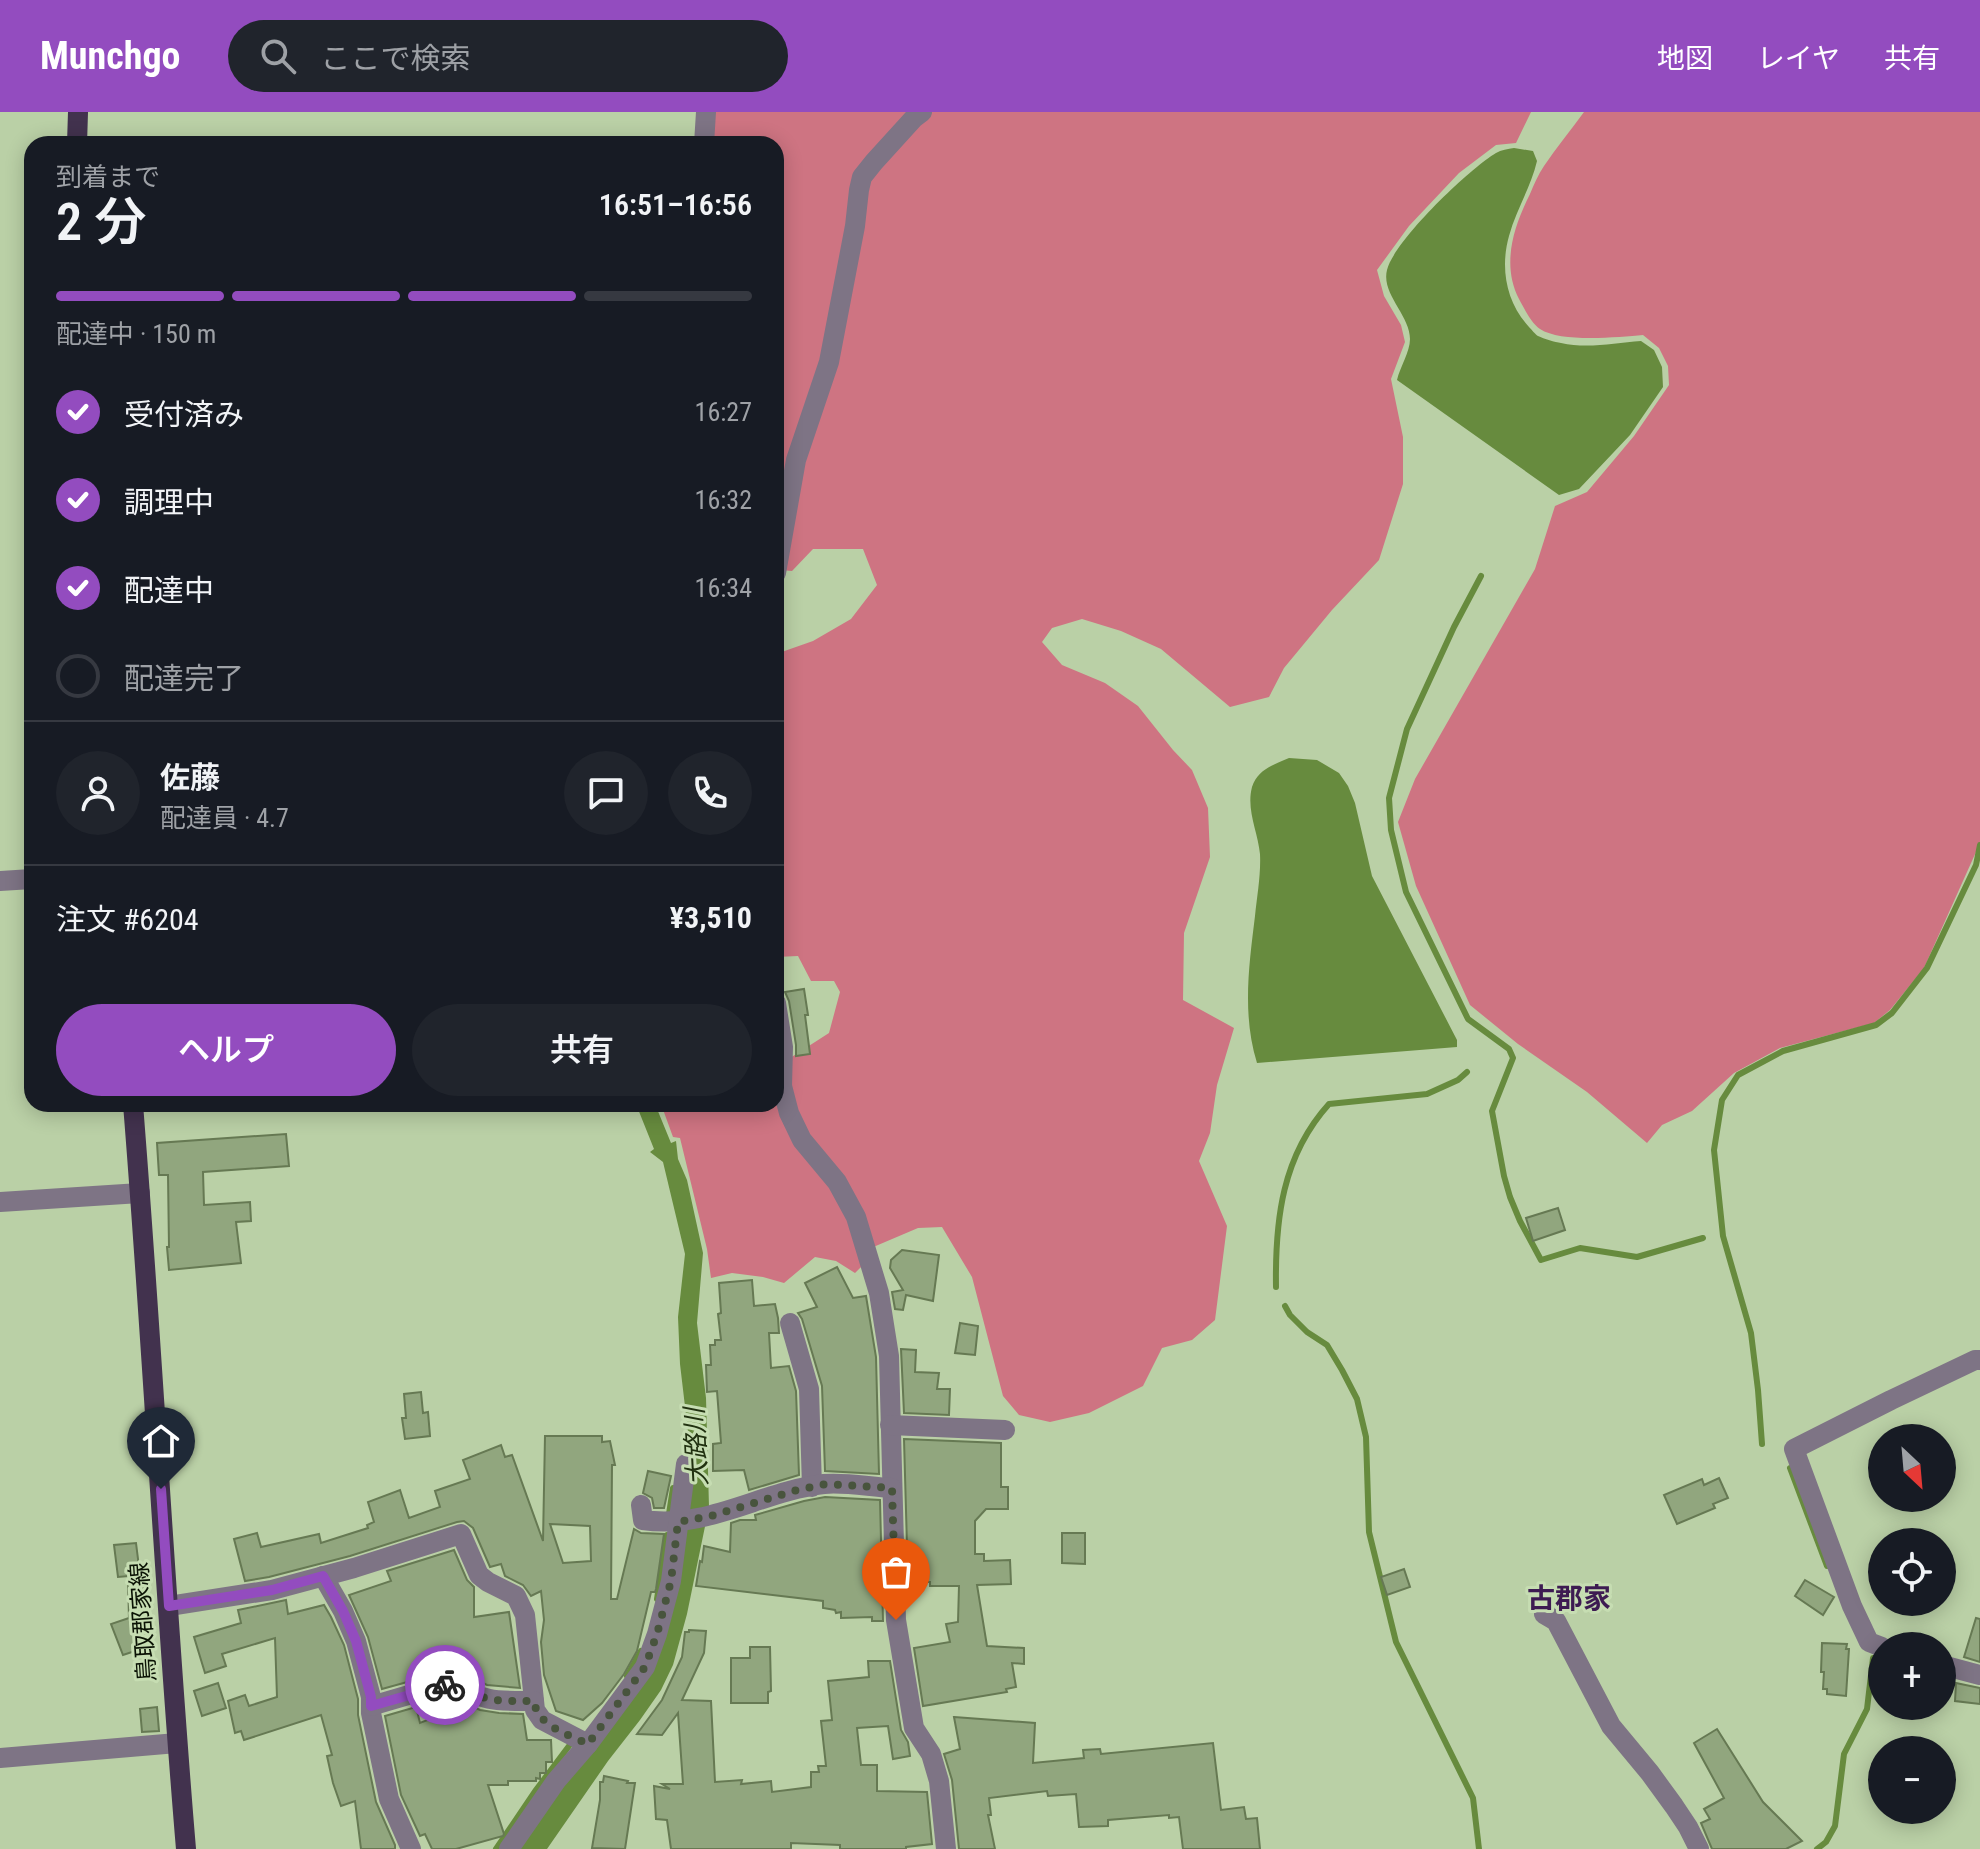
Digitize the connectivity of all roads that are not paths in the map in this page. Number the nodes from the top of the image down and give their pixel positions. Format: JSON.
{"nodes":[{"id":1,"x":78,"y":112,"type":"edge"},
{"id":2,"x":706,"y":112,"type":"edge"},
{"id":3,"x":922,"y":112,"type":"edge"},
{"id":4,"x":77,"y":136,"type":"edge"},
{"id":5,"x":704,"y":136,"type":"edge"},
{"id":6,"x":784,"y":528,"type":"edge"},
{"id":7,"x":24,"y":880,"type":"edge"},
{"id":8,"x":0,"y":881,"type":"edge"},
{"id":9,"x":784,"y":1094,"type":"edge"},
{"id":10,"x":134,"y":1112,"type":"edge"},
{"id":11,"x":140,"y":1193,"type":"junction"},
{"id":12,"x":0,"y":1202,"type":"edge"},
{"id":13,"x":790,"y":1323,"type":"dead end"},
{"id":14,"x":1980,"y":1360,"type":"edge"},
{"id":15,"x":890,"y":1425,"type":"junction"},
{"id":16,"x":1005,"y":1430,"type":"dead end"},
{"id":17,"x":686,"y":1464,"type":"dead end"},
{"id":18,"x":812,"y":1487,"type":"junction"},
{"id":19,"x":892,"y":1488,"type":"junction"},
{"id":20,"x":641,"y":1505,"type":"dead end"},
{"id":21,"x":678,"y":1522,"type":"junction"},
{"id":22,"x":323,"y":1576,"type":"junction"},
{"id":23,"x":169,"y":1606,"type":"junction"},
{"id":24,"x":1544,"y":1614,"type":"dead end"},
{"id":25,"x":1868,"y":1640,"type":"edge"},
{"id":26,"x":1956,"y":1669,"type":"edge"},
{"id":27,"x":1980,"y":1675,"type":"edge"},
{"id":28,"x":534,"y":1701,"type":"junction"},
{"id":29,"x":371,"y":1706,"type":"junction"},
{"id":30,"x":177,"y":1743,"type":"junction"},
{"id":31,"x":588,"y":1744,"type":"junction"},
{"id":32,"x":0,"y":1758,"type":"edge"},
{"id":33,"x":186,"y":1849,"type":"edge"},
{"id":34,"x":411,"y":1849,"type":"edge"},
{"id":35,"x":509,"y":1849,"type":"edge"},
{"id":36,"x":946,"y":1849,"type":"edge"},
{"id":37,"x":1699,"y":1849,"type":"edge"}],
"edges":[{"from":1,"to":4,"type":"main road"},
{"from":2,"to":5,"type":"street"},
{"from":3,"to":6,"type":"street"},
{"from":7,"to":8,"type":"street"},
{"from":9,"to":15,"type":"street"},
{"from":10,"to":11,"type":"main road","name":"鳥取郡家線"},
{"from":11,"to":12,"type":"street"},
{"from":11,"to":23,"type":"main road","name":"鳥取郡家線"},
{"from":13,"to":18,"type":"street"},
{"from":14,"to":25,"type":"street"},
{"from":15,"to":16,"type":"street"},
{"from":15,"to":19,"type":"street"},
{"from":17,"to":21,"type":"street"},
{"from":18,"to":19,"type":"street"},
{"from":18,"to":21,"type":"street"},
{"from":19,"to":36,"type":"street"},
{"from":20,"to":21,"type":"street"},
{"from":21,"to":31,"type":"street"},
{"from":22,"to":23,"type":"street"},
{"from":22,"to":28,"type":"street"},
{"from":22,"to":29,"type":"street"},
{"from":23,"to":30,"type":"main road","name":"鳥取郡家線"},
{"from":24,"to":37,"type":"street"},
{"from":26,"to":27,"type":"street"},
{"from":28,"to":29,"type":"street"},
{"from":28,"to":31,"type":"street"},
{"from":29,"to":34,"type":"street"},
{"from":30,"to":32,"type":"street"},
{"from":30,"to":33,"type":"main road","name":"鳥取郡家線"},
{"from":31,"to":35,"type":"street"}]}
